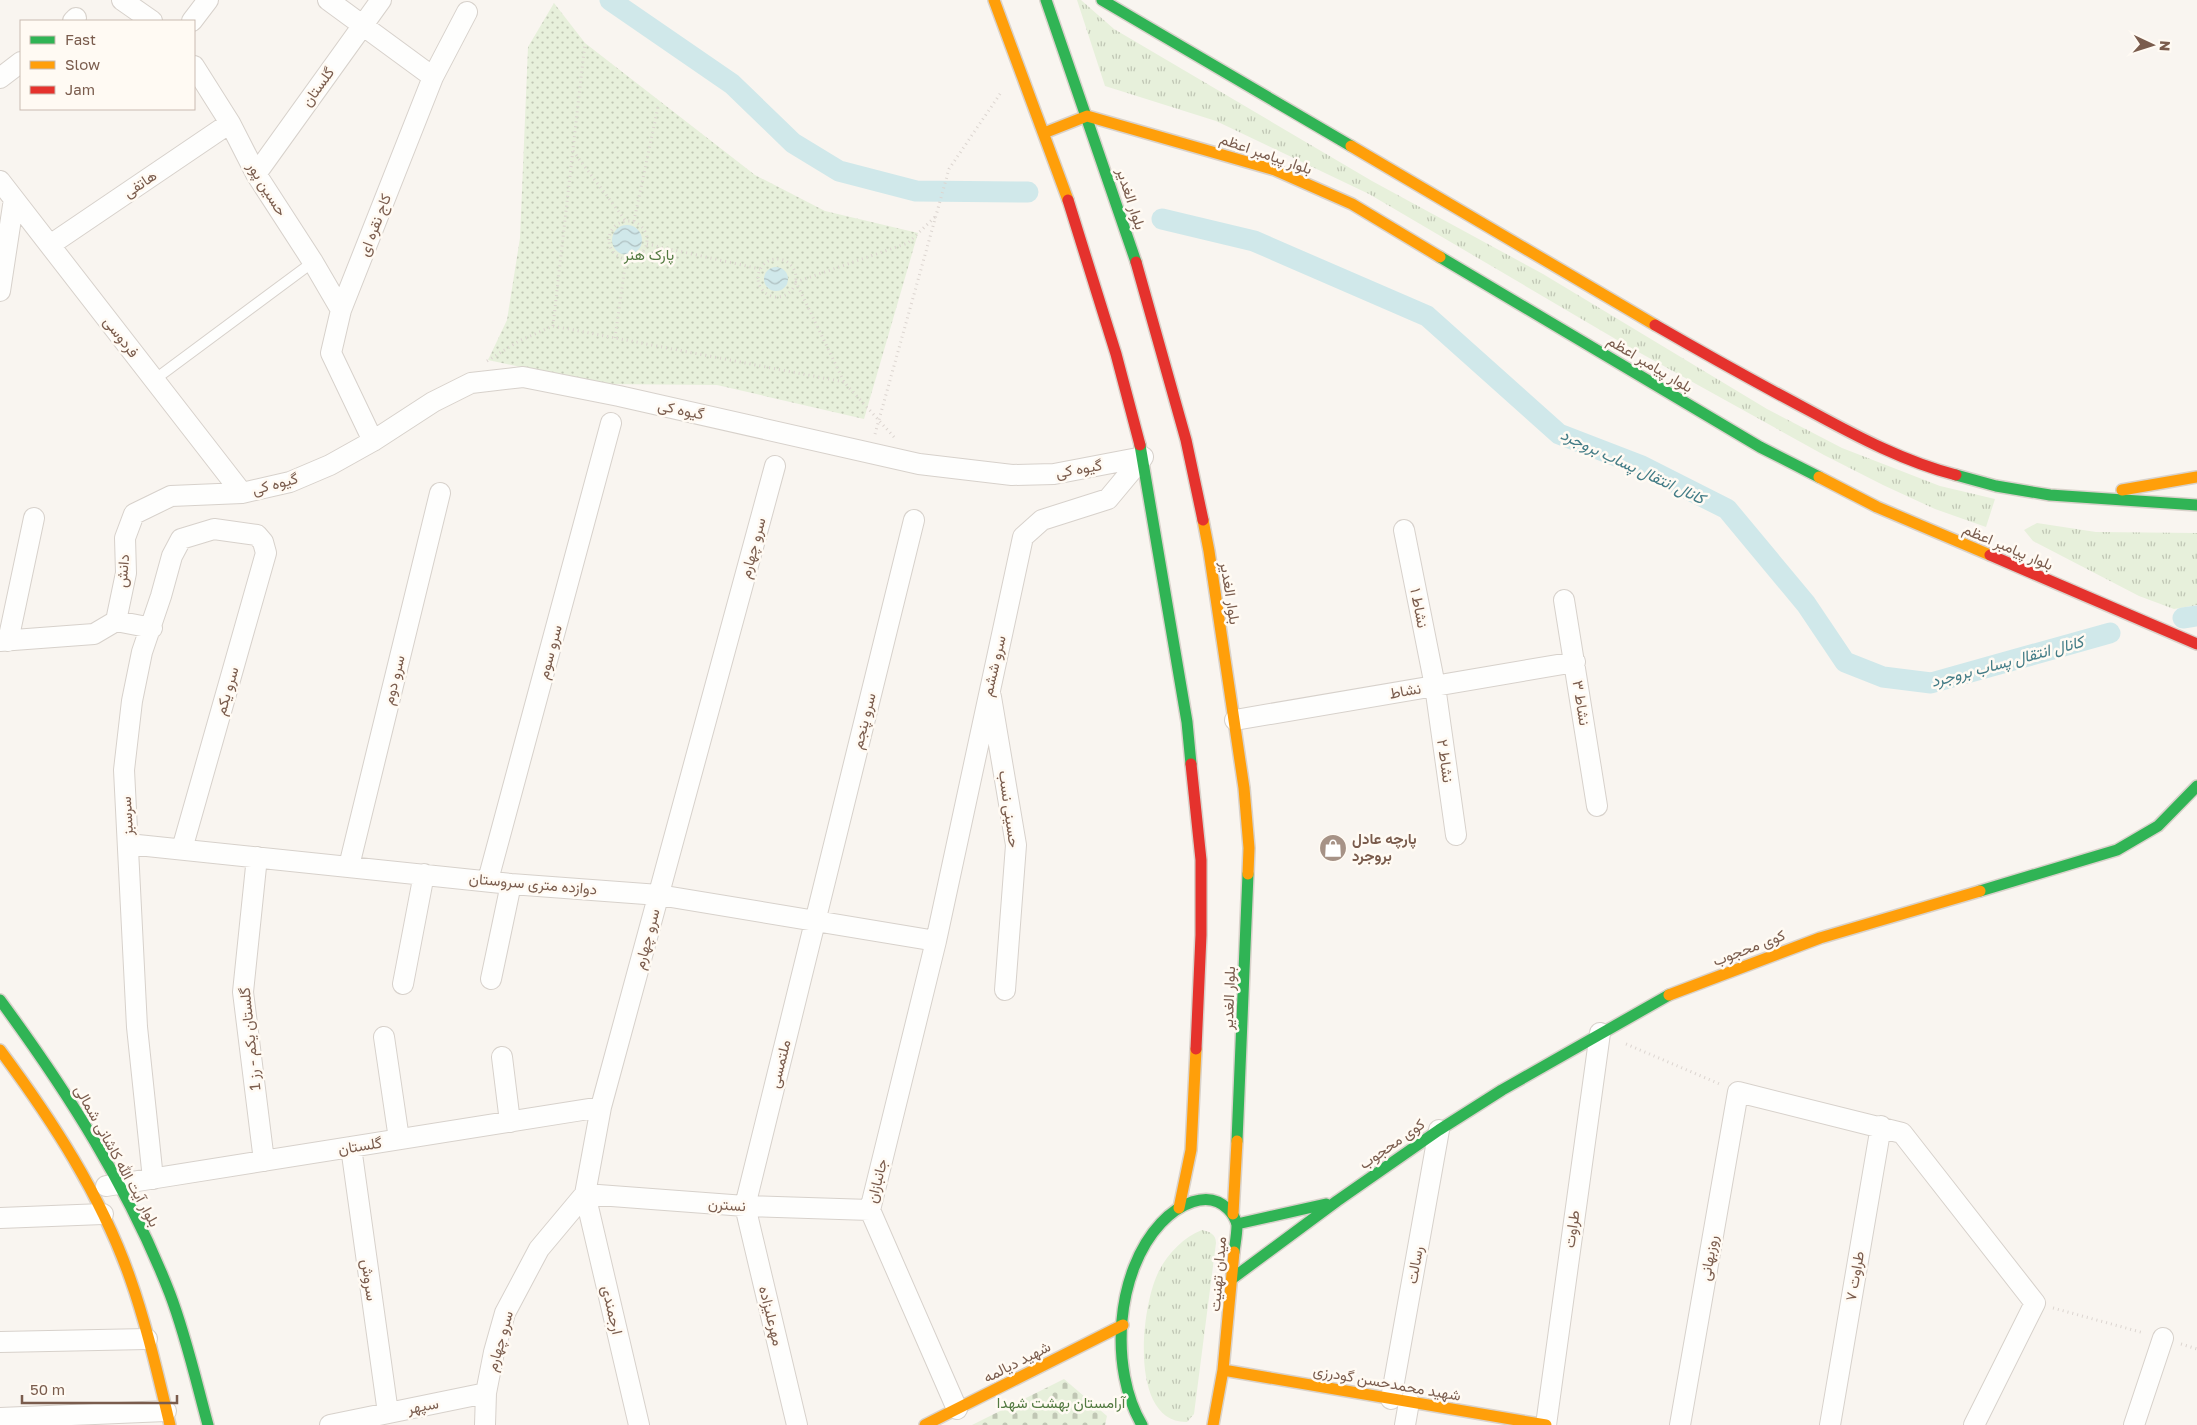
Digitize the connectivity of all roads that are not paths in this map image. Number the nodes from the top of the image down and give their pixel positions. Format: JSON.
{"nodes":[{"id":1,"x":122,"y":0,"type":"edge"},
{"id":2,"x":208,"y":0,"type":"edge"},
{"id":3,"x":328,"y":0,"type":"edge"},
{"id":4,"x":381,"y":0,"type":"edge"},
{"id":5,"x":994,"y":0,"type":"edge"},
{"id":6,"x":1046,"y":0,"type":"edge"},
{"id":7,"x":1102,"y":0,"type":"edge"},
{"id":8,"x":466,"y":12,"type":"dead end"},
{"id":9,"x":151,"y":20,"type":"edge"},
{"id":10,"x":193,"y":20,"type":"edge"},
{"id":11,"x":362,"y":25,"type":"junction"},
{"id":12,"x":20,"y":63,"type":"edge"},
{"id":13,"x":195,"y":68,"type":"edge"},
{"id":14,"x":433,"y":77,"type":"junction"},
{"id":15,"x":0,"y":78,"type":"edge"},
{"id":16,"x":1087,"y":116,"type":"junction"},
{"id":17,"x":230,"y":123,"type":"junction"},
{"id":18,"x":1044,"y":133,"type":"junction"},
{"id":19,"x":256,"y":174,"type":"junction"},
{"id":20,"x":0,"y":181,"type":"edge"},
{"id":21,"x":14,"y":199,"type":"junction"},
{"id":22,"x":50,"y":245,"type":"junction"},
{"id":23,"x":314,"y":262,"type":"junction"},
{"id":24,"x":0,"y":292,"type":"edge"},
{"id":25,"x":341,"y":310,"type":"junction"},
{"id":26,"x":154,"y":380,"type":"junction"},
{"id":27,"x":611,"y":423,"type":"dead end"},
{"id":28,"x":372,"y":441,"type":"junction"},
{"id":29,"x":1142,"y":457,"type":"junction"},
{"id":30,"x":775,"y":466,"type":"dead end"},
{"id":31,"x":2197,"y":477,"type":"edge"},
{"id":32,"x":242,"y":493,"type":"junction"},
{"id":33,"x":440,"y":493,"type":"dead end"},
{"id":34,"x":2081,"y":497,"type":"junction"},
{"id":35,"x":2197,"y":505,"type":"edge"},
{"id":36,"x":34,"y":518,"type":"dead end"},
{"id":37,"x":914,"y":520,"type":"dead end"},
{"id":38,"x":1404,"y":530,"type":"dead end"},
{"id":39,"x":257,"y":535,"type":"joint"},
{"id":40,"x":1564,"y":600,"type":"dead end"},
{"id":41,"x":116,"y":621,"type":"junction"},
{"id":42,"x":152,"y":628,"type":"junction"},
{"id":43,"x":4,"y":641,"type":"edge"},
{"id":44,"x":2197,"y":644,"type":"edge"},
{"id":45,"x":1575,"y":662,"type":"junction"},
{"id":46,"x":1435,"y":686,"type":"junction"},
{"id":47,"x":989,"y":688,"type":"junction"},
{"id":48,"x":1235,"y":720,"type":"junction"},
{"id":49,"x":2197,"y":786,"type":"edge"},
{"id":50,"x":1597,"y":806,"type":"dead end"},
{"id":51,"x":1456,"y":835,"type":"dead end"},
{"id":52,"x":128,"y":844,"type":"junction"},
{"id":53,"x":182,"y":848,"type":"junction"},
{"id":54,"x":257,"y":857,"type":"junction"},
{"id":55,"x":349,"y":866,"type":"junction"},
{"id":56,"x":424,"y":874,"type":"junction"},
{"id":57,"x":488,"y":880,"type":"junction"},
{"id":58,"x":511,"y":884,"type":"junction"},
{"id":59,"x":659,"y":895,"type":"junction"},
{"id":60,"x":815,"y":922,"type":"junction"},
{"id":61,"x":936,"y":941,"type":"junction"},
{"id":62,"x":491,"y":979,"type":"dead end"},
{"id":63,"x":403,"y":984,"type":"dead end"},
{"id":64,"x":1005,"y":990,"type":"dead end"},
{"id":65,"x":0,"y":1000,"type":"edge"},
{"id":66,"x":1600,"y":1033,"type":"junction"},
{"id":67,"x":384,"y":1037,"type":"dead end"},
{"id":68,"x":0,"y":1050,"type":"edge"},
{"id":69,"x":502,"y":1057,"type":"dead end"},
{"id":70,"x":601,"y":1107,"type":"junction"},
{"id":71,"x":510,"y":1122,"type":"junction"},
{"id":72,"x":1881,"y":1126,"type":"junction"},
{"id":73,"x":1439,"y":1130,"type":"junction"},
{"id":74,"x":399,"y":1140,"type":"junction"},
{"id":75,"x":351,"y":1147,"type":"junction"},
{"id":76,"x":264,"y":1161,"type":"junction"},
{"id":77,"x":153,"y":1178,"type":"junction"},
{"id":78,"x":119,"y":1184,"type":"junction"},
{"id":79,"x":90,"y":1190,"type":"junction"},
{"id":80,"x":585,"y":1194,"type":"junction"},
{"id":81,"x":1337,"y":1201,"type":"junction"},
{"id":82,"x":744,"y":1206,"type":"junction"},
{"id":83,"x":1178,"y":1208,"type":"junction"},
{"id":84,"x":870,"y":1210,"type":"junction"},
{"id":85,"x":103,"y":1214,"type":"junction"},
{"id":86,"x":0,"y":1218,"type":"edge"},
{"id":87,"x":1235,"y":1219,"type":"junction"},
{"id":88,"x":1233,"y":1278,"type":"junction"},
{"id":89,"x":1123,"y":1325,"type":"junction"},
{"id":90,"x":2163,"y":1338,"type":"road end"},
{"id":91,"x":147,"y":1339,"type":"junction"},
{"id":92,"x":0,"y":1342,"type":"edge"},
{"id":93,"x":1223,"y":1370,"type":"junction"},
{"id":94,"x":486,"y":1393,"type":"junction"},
{"id":95,"x":1400,"y":1400,"type":"junction"},
{"id":96,"x":957,"y":1409,"type":"junction"},
{"id":97,"x":388,"y":1413,"type":"junction"},
{"id":98,"x":0,"y":1418,"type":"edge"},
{"id":99,"x":168,"y":1418,"type":"edge"},
{"id":100,"x":1214,"y":1420,"type":"edge"},
{"id":101,"x":355,"y":1422,"type":"edge"},
{"id":102,"x":208,"y":1425,"type":"edge"},
{"id":103,"x":330,"y":1425,"type":"edge"},
{"id":104,"x":485,"y":1425,"type":"edge"},
{"id":105,"x":639,"y":1425,"type":"edge"},
{"id":106,"x":797,"y":1425,"type":"edge"},
{"id":107,"x":925,"y":1425,"type":"edge"},
{"id":108,"x":1142,"y":1425,"type":"edge"},
{"id":109,"x":1208,"y":1425,"type":"edge"},
{"id":110,"x":1405,"y":1425,"type":"edge"},
{"id":111,"x":1546,"y":1425,"type":"edge"},
{"id":112,"x":1680,"y":1425,"type":"edge"},
{"id":113,"x":1830,"y":1425,"type":"edge"},
{"id":114,"x":1974,"y":1425,"type":"edge"},
{"id":115,"x":2134,"y":1425,"type":"edge"}],
"edges":[{"from":1,"to":9,"type":"street"},
{"from":2,"to":10,"type":"street"},
{"from":3,"to":11,"type":"street"},
{"from":4,"to":11,"type":"street","name":"گلستان"},
{"from":5,"to":18,"type":"main road","name":"بلوار الغدیر"},
{"from":6,"to":16,"type":"main road","name":"بلوار الغدیر"},
{"from":7,"to":34,"type":"main road"},
{"from":8,"to":14,"type":"street","name":"کاج نقره ای"},
{"from":11,"to":14,"type":"street"},
{"from":11,"to":19,"type":"street","name":"گلستان"},
{"from":12,"to":15,"type":"street"},
{"from":13,"to":17,"type":"street","name":"حسین پور"},
{"from":14,"to":25,"type":"street","name":"کاج نقره ای"},
{"from":16,"to":18,"type":"main road"},
{"from":16,"to":44,"type":"main road","name":"بلوار پیامبر اعظم"},
{"from":16,"to":48,"type":"main road","name":"بلوار الغدیر"},
{"from":17,"to":19,"type":"street","name":"حسین پور"},
{"from":17,"to":22,"type":"street","name":"هاتفی"},
{"from":18,"to":29,"type":"main road","name":"بلوار الغدیر"},
{"from":19,"to":23,"type":"street","name":"حسین پور"},
{"from":20,"to":21,"type":"street","name":"فردوسی"},
{"from":21,"to":22,"type":"street","name":"فردوسی"},
{"from":21,"to":24,"type":"street"},
{"from":22,"to":26,"type":"street","name":"فردوسی"},
{"from":23,"to":25,"type":"street","name":"حسین پور"},
{"from":23,"to":26,"type":"lane"},
{"from":25,"to":28,"type":"street","name":"کاج نقره ای"},
{"from":26,"to":32,"type":"street","name":"فردوسی"},
{"from":27,"to":57,"type":"street","name":"سرو سوم"},
{"from":28,"to":29,"type":"street","name":"گیوه کی"},
{"from":28,"to":32,"type":"street","name":"گیوه کی"},
{"from":29,"to":47,"type":"street","name":"سرو ششم"},
{"from":29,"to":83,"type":"main road","name":"بلوار الغدیر"},
{"from":30,"to":59,"type":"street","name":"سرو چهارم"},
{"from":31,"to":34,"type":"main road"},
{"from":32,"to":41,"type":"street","name":"دانش"},
{"from":33,"to":55,"type":"street","name":"سرو دوم"},
{"from":34,"to":35,"type":"main road"},
{"from":36,"to":43,"type":"street"},
{"from":37,"to":60,"type":"street","name":"سرو پنجم"},
{"from":38,"to":46,"type":"street","name":"نشاط ۱"},
{"from":39,"to":42,"type":"street","name":"سرسبز"},
{"from":39,"to":53,"type":"street","name":"سرو یکم"},
{"from":40,"to":45,"type":"street","name":"نشاط ۳"},
{"from":41,"to":42,"type":"street"},
{"from":41,"to":43,"type":"street"},
{"from":42,"to":52,"type":"street","name":"سرسبز"},
{"from":45,"to":46,"type":"street","name":"نشاط"},
{"from":45,"to":50,"type":"street","name":"نشاط ۳"},
{"from":46,"to":48,"type":"street","name":"نشاط"},
{"from":46,"to":51,"type":"street","name":"نشاط ۲"},
{"from":47,"to":61,"type":"street","name":"سرو ششم"},
{"from":47,"to":64,"type":"street","name":"حسینی نسب"},
{"from":48,"to":87,"type":"main road","name":"بلوار الغدیر"},
{"from":49,"to":66,"type":"main road","name":"کوی محجوب"},
{"from":52,"to":53,"type":"street","name":"دوازده متری سروستان"},
{"from":52,"to":77,"type":"street","name":"سرسبز"},
{"from":53,"to":54,"type":"street","name":"دوازده متری سروستان"},
{"from":54,"to":55,"type":"street","name":"دوازده متری سروستان"},
{"from":54,"to":76,"type":"street","name":"گلستان یکم - رز 1"},
{"from":55,"to":56,"type":"street","name":"دوازده متری سروستان"},
{"from":56,"to":57,"type":"street","name":"دوازده متری سروستان"},
{"from":56,"to":63,"type":"street"},
{"from":57,"to":58,"type":"street","name":"دوازده متری سروستان"},
{"from":58,"to":59,"type":"street","name":"دوازده متری سروستان"},
{"from":58,"to":62,"type":"street"},
{"from":59,"to":60,"type":"street","name":"دوازده متری سروستان"},
{"from":59,"to":70,"type":"street","name":"سرو چهارم"},
{"from":60,"to":61,"type":"street","name":"دوازده متری سروستان"},
{"from":60,"to":82,"type":"street","name":"ملتمسی"},
{"from":61,"to":84,"type":"street","name":"جانبازان"},
{"from":65,"to":78,"type":"main road","name":"بلوار آیت الله کاشانی شمالی"},
{"from":66,"to":73,"type":"main road","name":"کوی محجوب"},
{"from":66,"to":111,"type":"street","name":"طراوت"},
{"from":67,"to":74,"type":"street"},
{"from":68,"to":79,"type":"main road"},
{"from":69,"to":71,"type":"street"},
{"from":70,"to":71,"type":"street","name":"گلستان"},
{"from":70,"to":80,"type":"street","name":"سرو چهارم"},
{"from":71,"to":74,"type":"street","name":"گلستان"},
{"from":72,"to":112,"type":"street","name":"روزبهانی"},
{"from":72,"to":113,"type":"street","name":"طراوت ۷"},
{"from":72,"to":114,"type":"street"},
{"from":73,"to":81,"type":"main road","name":"کوی محجوب"},
{"from":73,"to":95,"type":"street","name":"رسالت"},
{"from":74,"to":75,"type":"street","name":"گلستان"},
{"from":75,"to":76,"type":"street","name":"گلستان"},
{"from":75,"to":97,"type":"street","name":"سروش"},
{"from":76,"to":77,"type":"street","name":"گلستان"},
{"from":77,"to":78,"type":"street","name":"گلستان"},
{"from":78,"to":79,"type":"street","name":"گلستان"},
{"from":78,"to":102,"type":"main road","name":"بلوار آیت الله کاشانی شمالی"},
{"from":79,"to":85,"type":"main road"},
{"from":80,"to":82,"type":"street","name":"نسترن"},
{"from":80,"to":94,"type":"street","name":"سرو چهارم"},
{"from":80,"to":105,"type":"street","name":"ارجمندی"},
{"from":81,"to":87,"type":"main road"},
{"from":81,"to":88,"type":"main road","name":"کوی محجوب"},
{"from":82,"to":84,"type":"street","name":"نسترن"},
{"from":82,"to":106,"type":"street","name":"مهرعلیزاده"},
{"from":83,"to":87,"type":"main road"},
{"from":83,"to":89,"type":"main road"},
{"from":84,"to":96,"type":"street","name":"جانبازان"},
{"from":85,"to":86,"type":"street"},
{"from":85,"to":91,"type":"main road"},
{"from":87,"to":88,"type":"main road","name":"میدان تهنیت"},
{"from":88,"to":93,"type":"main road","name":"میدان تهنیت"},
{"from":89,"to":96,"type":"main road","name":"شهید دیالمه"},
{"from":89,"to":108,"type":"main road"},
{"from":90,"to":115,"type":"street"},
{"from":91,"to":92,"type":"street"},
{"from":91,"to":99,"type":"main road"},
{"from":93,"to":95,"type":"main road","name":"شهید محمدحسن گودرزی"},
{"from":93,"to":100,"type":"main road","name":"میدان تهنیت"},
{"from":94,"to":97,"type":"street","name":"سپهر"},
{"from":94,"to":104,"type":"street","name":"سرو چهارم"},
{"from":95,"to":110,"type":"street","name":"رسالت"},
{"from":95,"to":111,"type":"main road","name":"شهید محمدحسن گودرزی"},
{"from":96,"to":107,"type":"main road","name":"شهید دیالمه"},
{"from":97,"to":101,"type":"street","name":"سپهر"},
{"from":98,"to":99,"type":"street"},
{"from":100,"to":109,"type":"main road","name":"میدان تهنیت"},
{"from":101,"to":103,"type":"street","name":"سپهر"}]}
